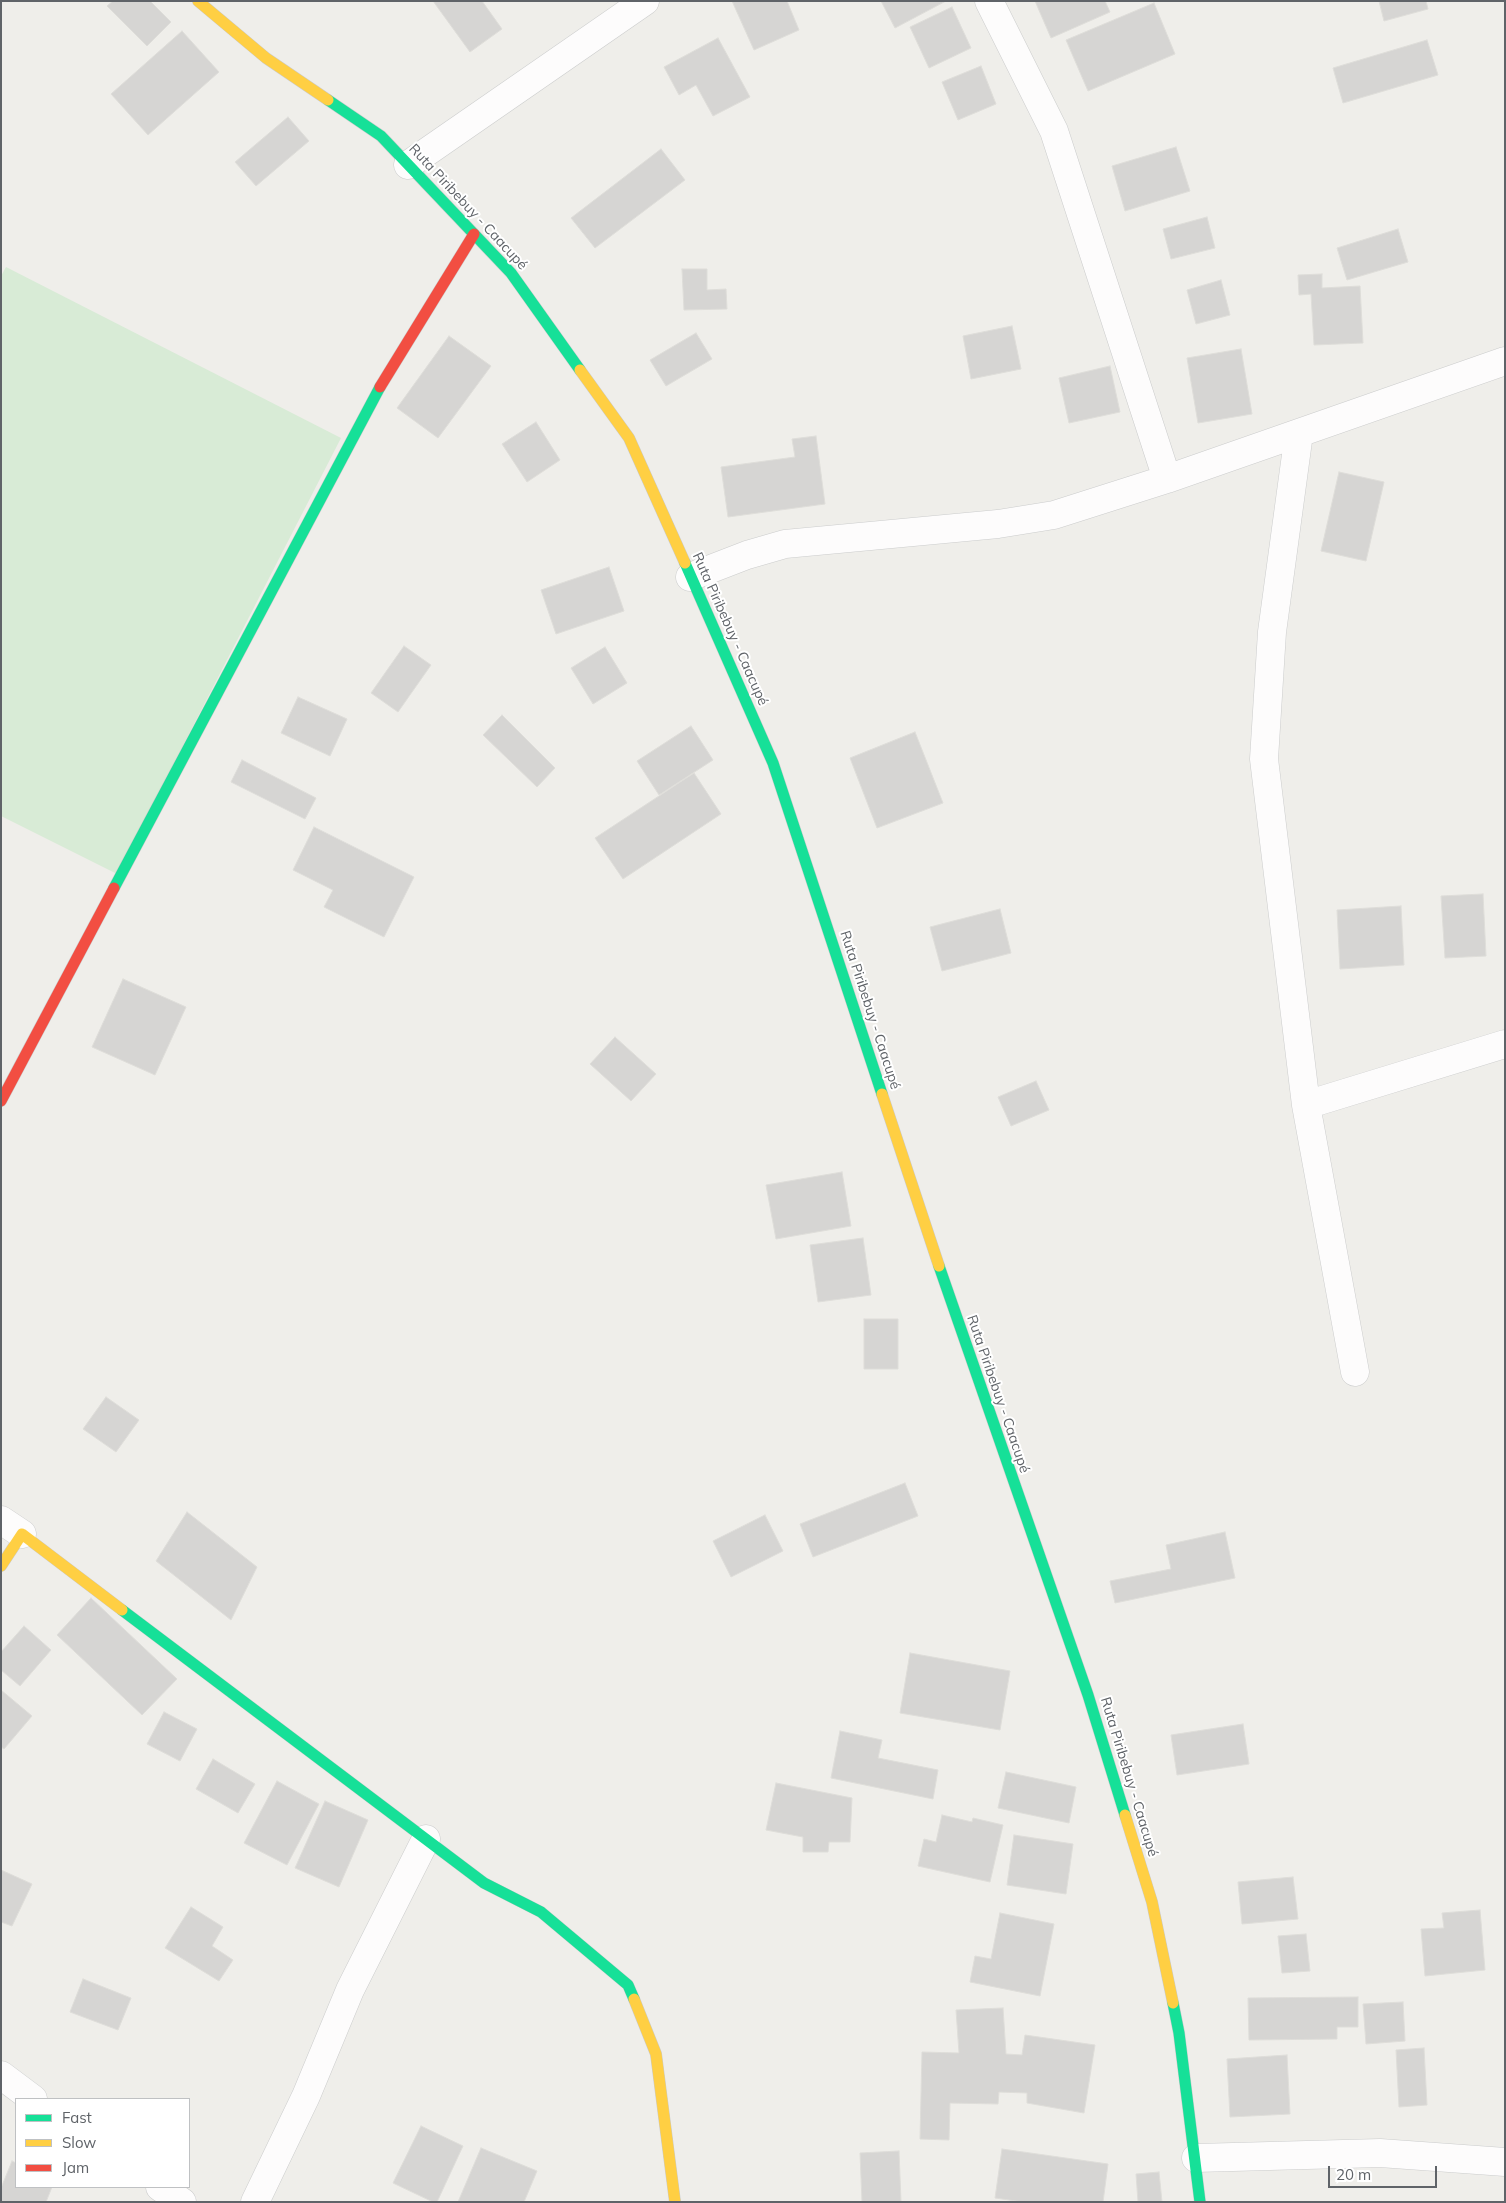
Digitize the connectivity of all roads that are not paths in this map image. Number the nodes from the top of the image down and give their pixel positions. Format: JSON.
{"nodes":[{"id":1,"x":198,"y":1,"type":"edge"},
{"id":2,"x":645,"y":1,"type":"edge"},
{"id":3,"x":989,"y":1,"type":"edge"},
{"id":4,"x":408,"y":165,"type":"junction"},
{"id":5,"x":474,"y":234,"type":"junction"},
{"id":6,"x":1505,"y":361,"type":"edge"},
{"id":7,"x":1299,"y":433,"type":"junction"},
{"id":8,"x":1167,"y":479,"type":"junction"},
{"id":9,"x":690,"y":577,"type":"junction"},
{"id":10,"x":1505,"y":1044,"type":"edge"},
{"id":11,"x":1,"y":1101,"type":"edge"},
{"id":12,"x":1306,"y":1105,"type":"junction"},
{"id":13,"x":1355,"y":1372,"type":"dead end"},
{"id":14,"x":12,"y":1527,"type":"edge"},
{"id":15,"x":1,"y":1566,"type":"edge"},
{"id":16,"x":426,"y":1840,"type":"junction"},
{"id":17,"x":1,"y":2075,"type":"edge"},
{"id":18,"x":31,"y":2098,"type":"edge"},
{"id":19,"x":1196,"y":2158,"type":"junction"},
{"id":20,"x":1505,"y":2162,"type":"edge"},
{"id":21,"x":161,"y":2188,"type":"edge"},
{"id":22,"x":182,"y":2202,"type":"edge"},
{"id":23,"x":255,"y":2202,"type":"edge"},
{"id":24,"x":675,"y":2202,"type":"edge"},
{"id":25,"x":1200,"y":2202,"type":"edge"}],
"edges":[{"from":1,"to":4,"type":"street","name":"Ruta Piribebuy - Caacupé"},
{"from":2,"to":4,"type":"street"},
{"from":3,"to":8,"type":"street"},
{"from":4,"to":5,"type":"street","name":"Ruta Piribebuy - Caacupé"},
{"from":5,"to":9,"type":"street","name":"Ruta Piribebuy - Caacupé"},
{"from":5,"to":11,"type":"street"},
{"from":6,"to":7,"type":"street"},
{"from":7,"to":8,"type":"street"},
{"from":7,"to":12,"type":"street"},
{"from":8,"to":9,"type":"street"},
{"from":9,"to":19,"type":"street","name":"Ruta Piribebuy - Caacupé"},
{"from":10,"to":12,"type":"street"},
{"from":12,"to":13,"type":"street"},
{"from":14,"to":15,"type":"street"},
{"from":14,"to":16,"type":"street"},
{"from":16,"to":23,"type":"street"},
{"from":16,"to":24,"type":"street"},
{"from":17,"to":18,"type":"street"},
{"from":19,"to":20,"type":"street"},
{"from":19,"to":25,"type":"street","name":"Ruta Piribebuy - Caacupé"},
{"from":21,"to":22,"type":"street"}]}
